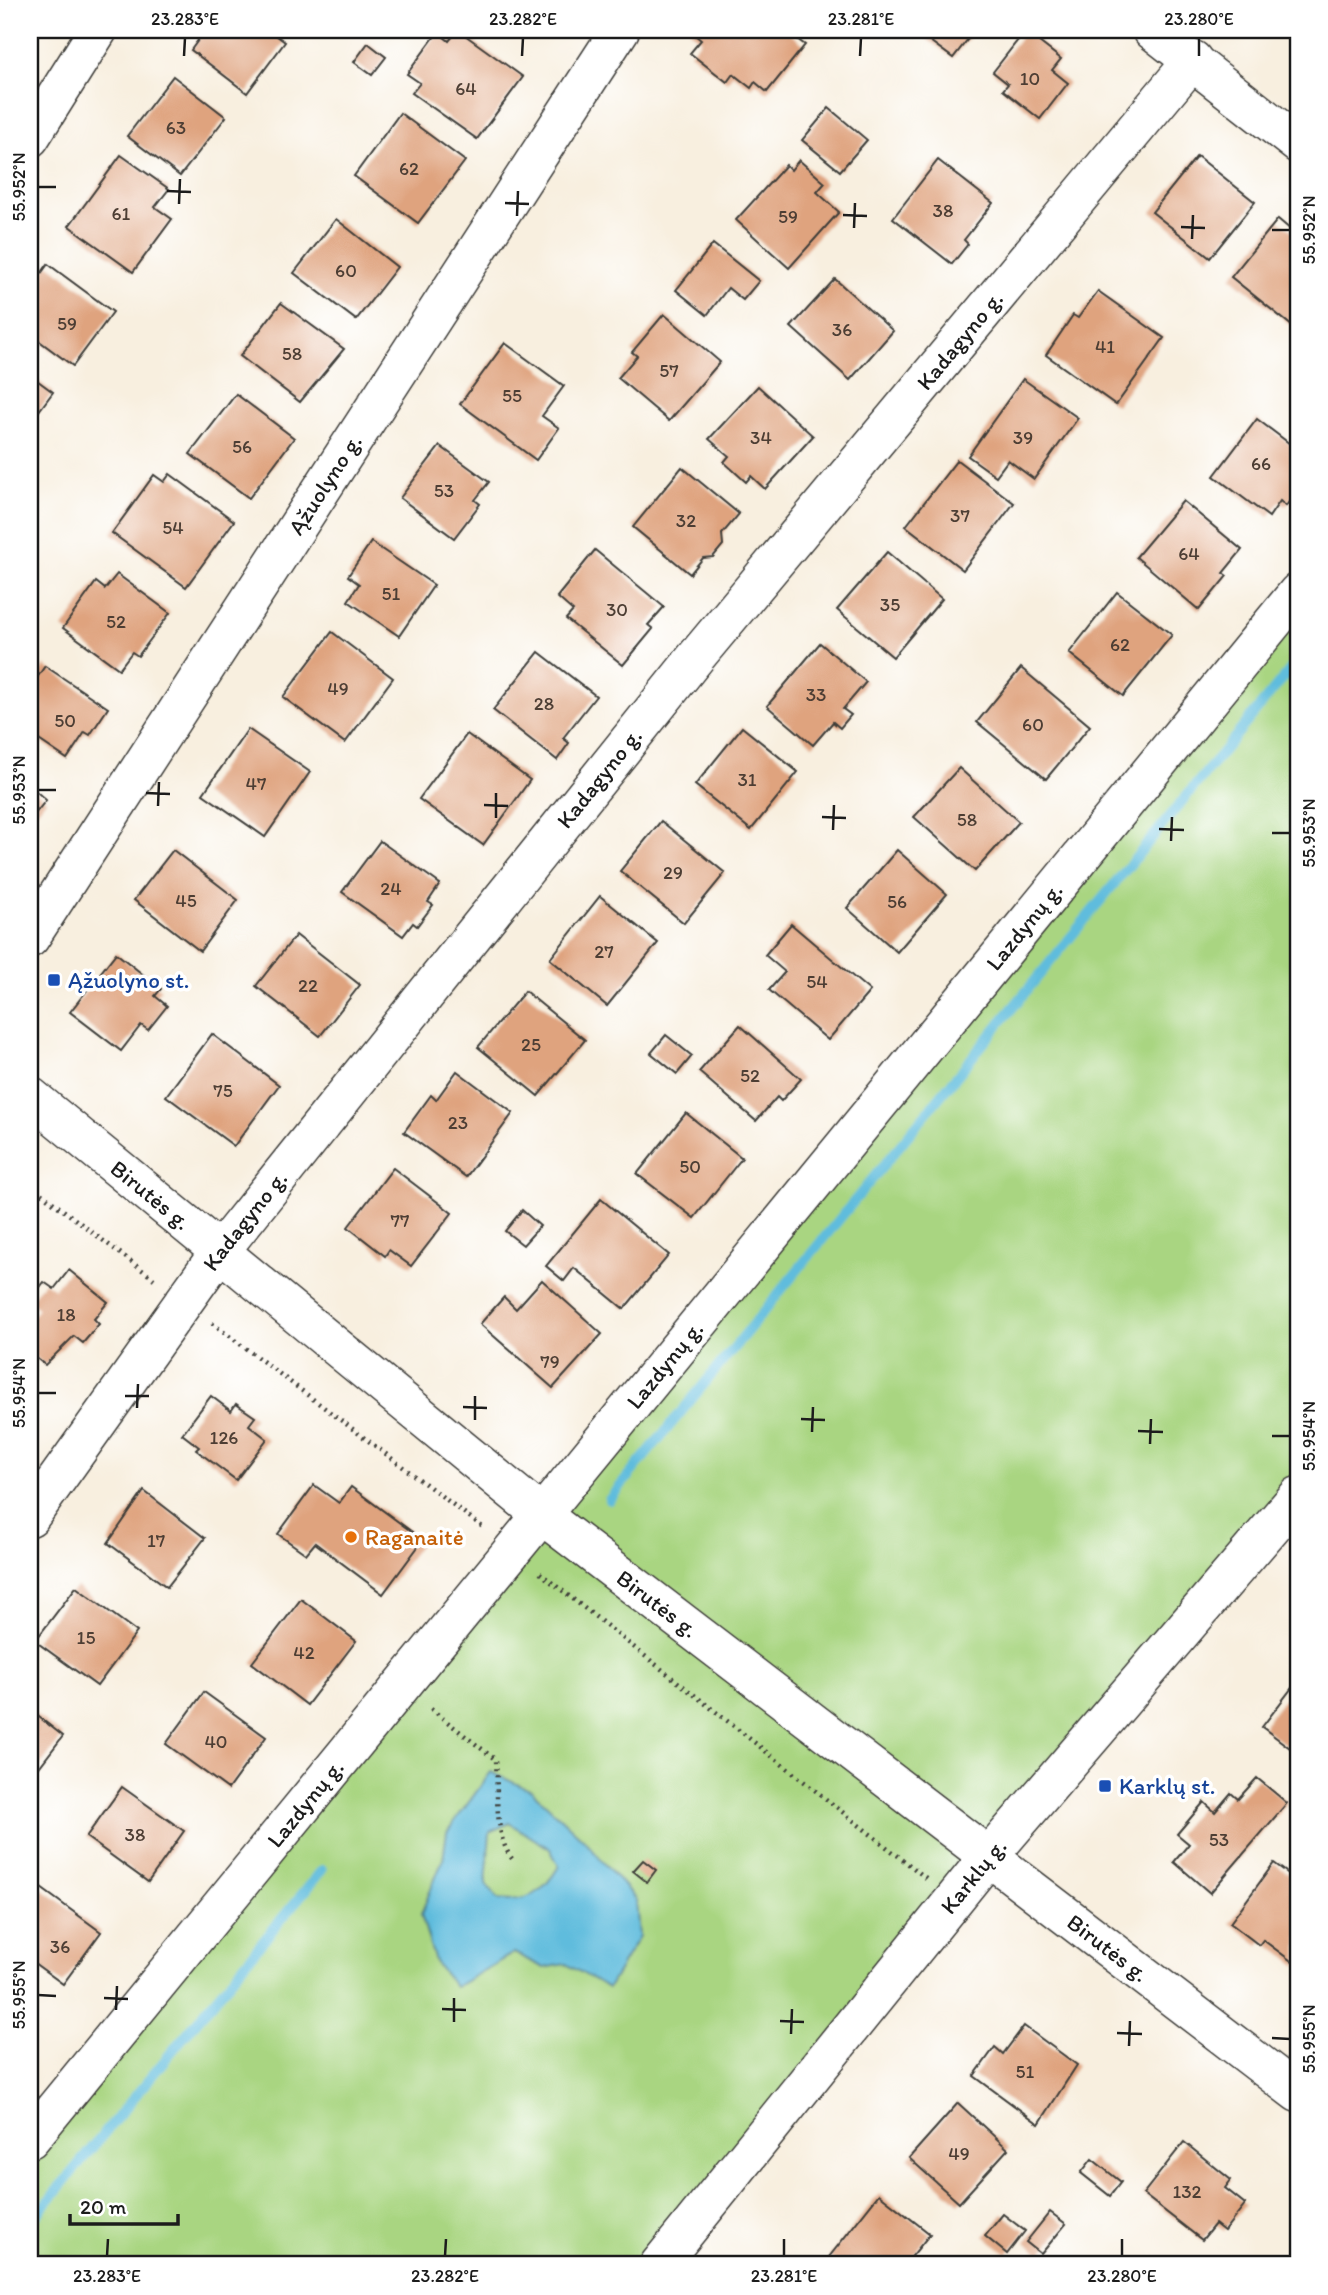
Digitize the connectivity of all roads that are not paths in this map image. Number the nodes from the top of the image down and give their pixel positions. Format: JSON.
{"nodes":[{"id":1,"x":98,"y":30,"type":"edge"},
{"id":2,"x":620,"y":30,"type":"edge"},
{"id":3,"x":1152,"y":30,"type":"edge"},
{"id":4,"x":1194,"y":60,"type":"junction"},
{"id":5,"x":30,"y":138,"type":"edge"},
{"id":6,"x":1298,"y":144,"type":"edge"},
{"id":7,"x":1298,"y":592,"type":"edge"},
{"id":8,"x":30,"y":938,"type":"edge"},
{"id":9,"x":30,"y":1096,"type":"edge"},
{"id":10,"x":220,"y":1251,"type":"junction"},
{"id":11,"x":1298,"y":1496,"type":"edge"},
{"id":12,"x":543,"y":1516,"type":"junction"},
{"id":13,"x":30,"y":1517,"type":"edge"},
{"id":14,"x":990,"y":1855,"type":"junction"},
{"id":15,"x":1298,"y":2093,"type":"edge"},
{"id":16,"x":30,"y":2139,"type":"edge"},
{"id":17,"x":659,"y":2265,"type":"edge"}],
"edges":[{"from":1,"to":5,"type":"street"},
{"from":2,"to":8,"type":"street","name":"Ąžuolyno g."},
{"from":3,"to":4,"type":"street"},
{"from":4,"to":6,"type":"street"},
{"from":4,"to":10,"type":"street","name":"Kadagyno g."},
{"from":7,"to":12,"type":"street","name":"Lazdynų g."},
{"from":9,"to":10,"type":"street","name":"Birutės g."},
{"from":10,"to":12,"type":"street","name":"Birutės g."},
{"from":10,"to":13,"type":"street","name":"Kadagyno g."},
{"from":11,"to":14,"type":"street","name":"Karklų g."},
{"from":12,"to":14,"type":"street","name":"Birutės g."},
{"from":12,"to":16,"type":"street","name":"Lazdynų g."},
{"from":14,"to":15,"type":"street","name":"Birutės g."},
{"from":14,"to":17,"type":"street","name":"Karklų g."}]}
